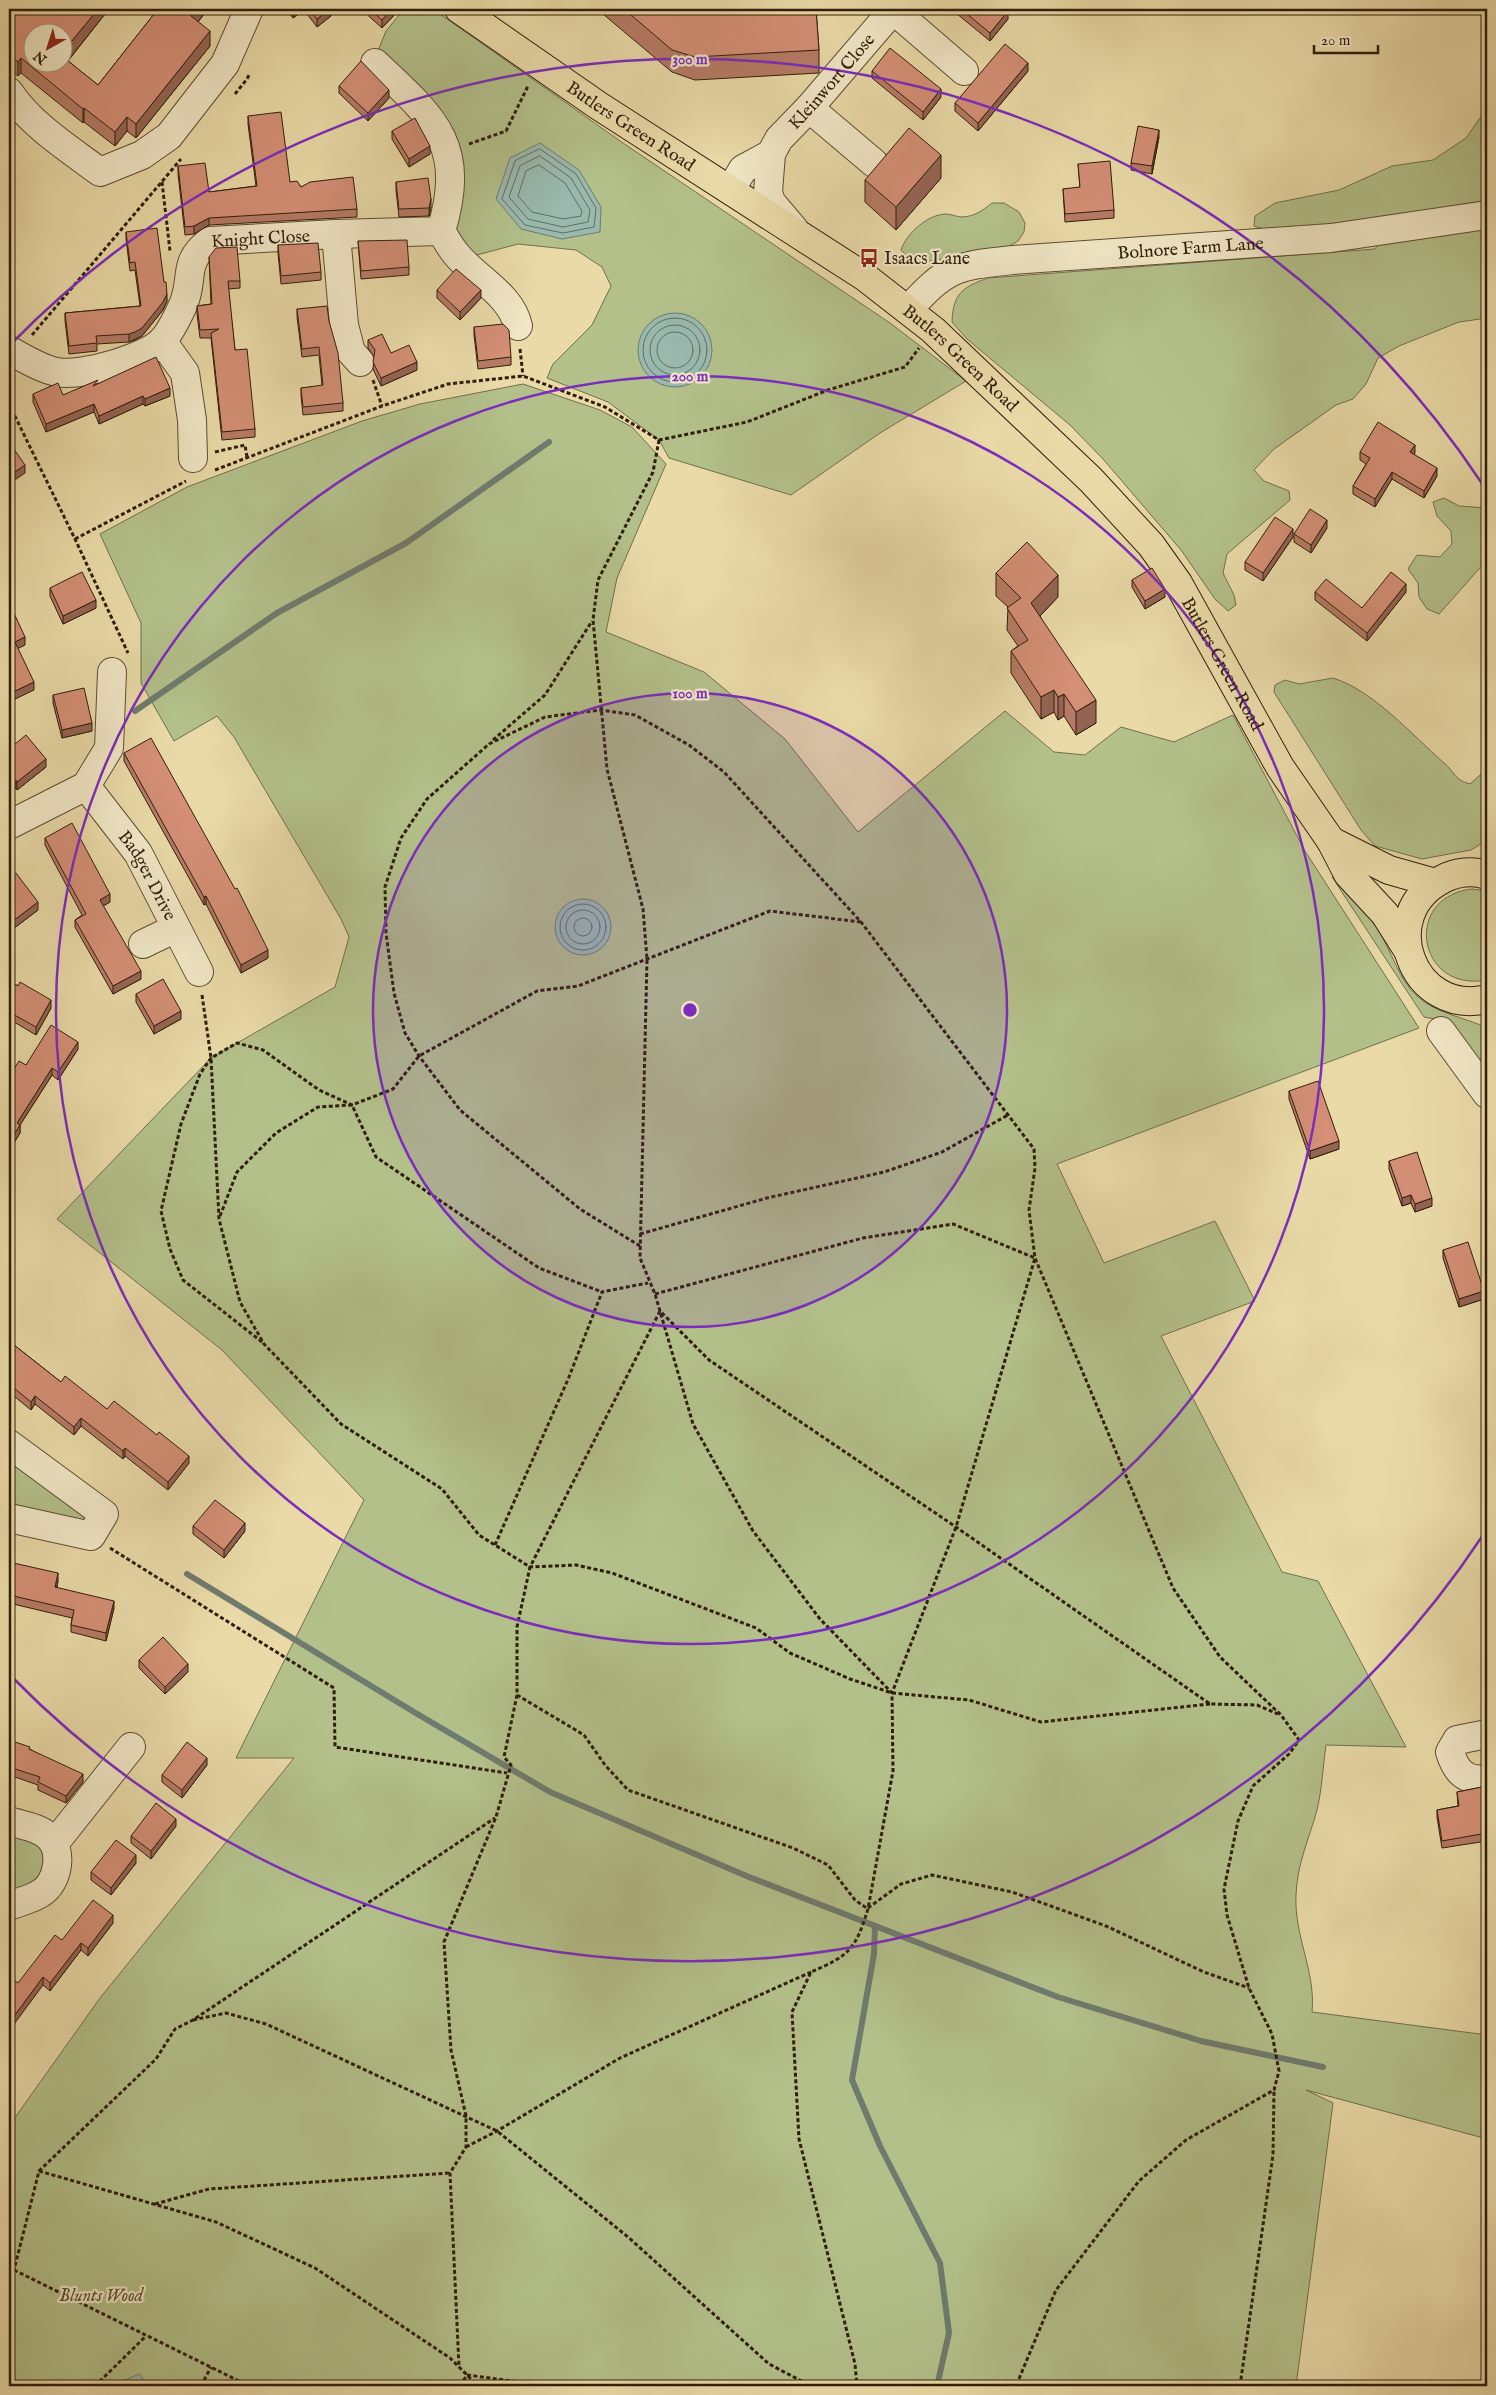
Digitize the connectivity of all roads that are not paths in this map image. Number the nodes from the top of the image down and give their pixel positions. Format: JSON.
{"nodes":[{"id":1,"x":249,"y":9,"type":"edge"},
{"id":2,"x":459,"y":9,"type":"edge"},
{"id":3,"x":893,"y":9,"type":"edge"},
{"id":4,"x":375,"y":63,"type":"dead end"},
{"id":5,"x":964,"y":71,"type":"dead end"},
{"id":6,"x":9,"y":92,"type":"edge"},
{"id":7,"x":809,"y":108,"type":"junction"},
{"id":8,"x":771,"y":154,"type":"junction"},
{"id":9,"x":874,"y":163,"type":"dead end"},
{"id":10,"x":731,"y":189,"type":"junction"},
{"id":11,"x":1487,"y":215,"type":"edge"},
{"id":12,"x":441,"y":231,"type":"junction"},
{"id":13,"x":336,"y":234,"type":"junction"},
{"id":14,"x":799,"y":234,"type":"junction"},
{"id":15,"x":908,"y":310,"type":"junction"},
{"id":16,"x":518,"y":326,"type":"dead end"},
{"id":17,"x":162,"y":341,"type":"junction"},
{"id":18,"x":12,"y":352,"type":"edge"},
{"id":19,"x":360,"y":362,"type":"dead end"},
{"id":20,"x":196,"y":470,"type":"road end"},
{"id":21,"x":112,"y":672,"type":"road end"},
{"id":22,"x":86,"y":786,"type":"junction"},
{"id":23,"x":9,"y":825,"type":"edge"},
{"id":24,"x":1331,"y":841,"type":"junction"},
{"id":25,"x":1487,"y":860,"type":"edge"},
{"id":26,"x":1475,"y":874,"type":"edge"},
{"id":27,"x":1435,"y":883,"type":"junction"},
{"id":28,"x":176,"y":928,"type":"junction"},
{"id":29,"x":143,"y":944,"type":"dead end"},
{"id":30,"x":1407,"y":949,"type":"junction"},
{"id":31,"x":199,"y":972,"type":"road end"},
{"id":32,"x":1484,"y":1004,"type":"edge"},
{"id":33,"x":1441,"y":1030,"type":"dead end"},
{"id":34,"x":1487,"y":1094,"type":"edge"},
{"id":35,"x":9,"y":1444,"type":"edge"},
{"id":36,"x":9,"y":1518,"type":"edge"},
{"id":37,"x":1487,"y":1734,"type":"edge"},
{"id":38,"x":131,"y":1747,"type":"dead end"},
{"id":39,"x":1487,"y":1779,"type":"edge"},
{"id":40,"x":9,"y":1821,"type":"edge"},
{"id":41,"x":54,"y":1844,"type":"junction"},
{"id":42,"x":9,"y":1906,"type":"edge"}],
"edges":[{"from":1,"to":6,"type":"street"},
{"from":2,"to":10,"type":"main road","name":"Butlers Green Road"},
{"from":3,"to":5,"type":"street","name":"Kleinwort Close"},
{"from":3,"to":7,"type":"street","name":"Kleinwort Close"},
{"from":4,"to":12,"type":"street"},
{"from":7,"to":8,"type":"street","name":"Kleinwort Close"},
{"from":7,"to":9,"type":"street"},
{"from":8,"to":10,"type":"street","name":"Kleinwort Close"},
{"from":8,"to":14,"type":"street","name":"Kleinwort Close"},
{"from":10,"to":14,"type":"main road","name":"Butlers Green Road"},
{"from":11,"to":15,"type":"street","name":"Bolnore Farm Lane"},
{"from":12,"to":13,"type":"street","name":"Knight Close"},
{"from":12,"to":16,"type":"street"},
{"from":13,"to":17,"type":"street","name":"Knight Close"},
{"from":13,"to":19,"type":"street","name":"Knight Close"},
{"from":14,"to":15,"type":"main road","name":"Butlers Green Road"},
{"from":15,"to":24,"type":"main road","name":"Butlers Green Road"},
{"from":17,"to":18,"type":"street","name":"Knight Close"},
{"from":17,"to":20,"type":"street"},
{"from":21,"to":22,"type":"street"},
{"from":22,"to":23,"type":"street"},
{"from":22,"to":28,"type":"street","name":"Badger Drive"},
{"from":24,"to":27,"type":"main road","name":"Butlers Green Road"},
{"from":24,"to":30,"type":"main road","name":"Butlers Green Road"},
{"from":25,"to":26,"type":"main road"},
{"from":26,"to":27,"type":"main road"},
{"from":27,"to":30,"type":"main road"},
{"from":28,"to":29,"type":"street"},
{"from":28,"to":31,"type":"street","name":"Badger Drive"},
{"from":30,"to":32,"type":"main road"},
{"from":33,"to":34,"type":"street"},
{"from":35,"to":36,"type":"street"},
{"from":37,"to":39,"type":"street"},
{"from":38,"to":41,"type":"street"},
{"from":40,"to":41,"type":"street"},
{"from":41,"to":42,"type":"street"}]}
